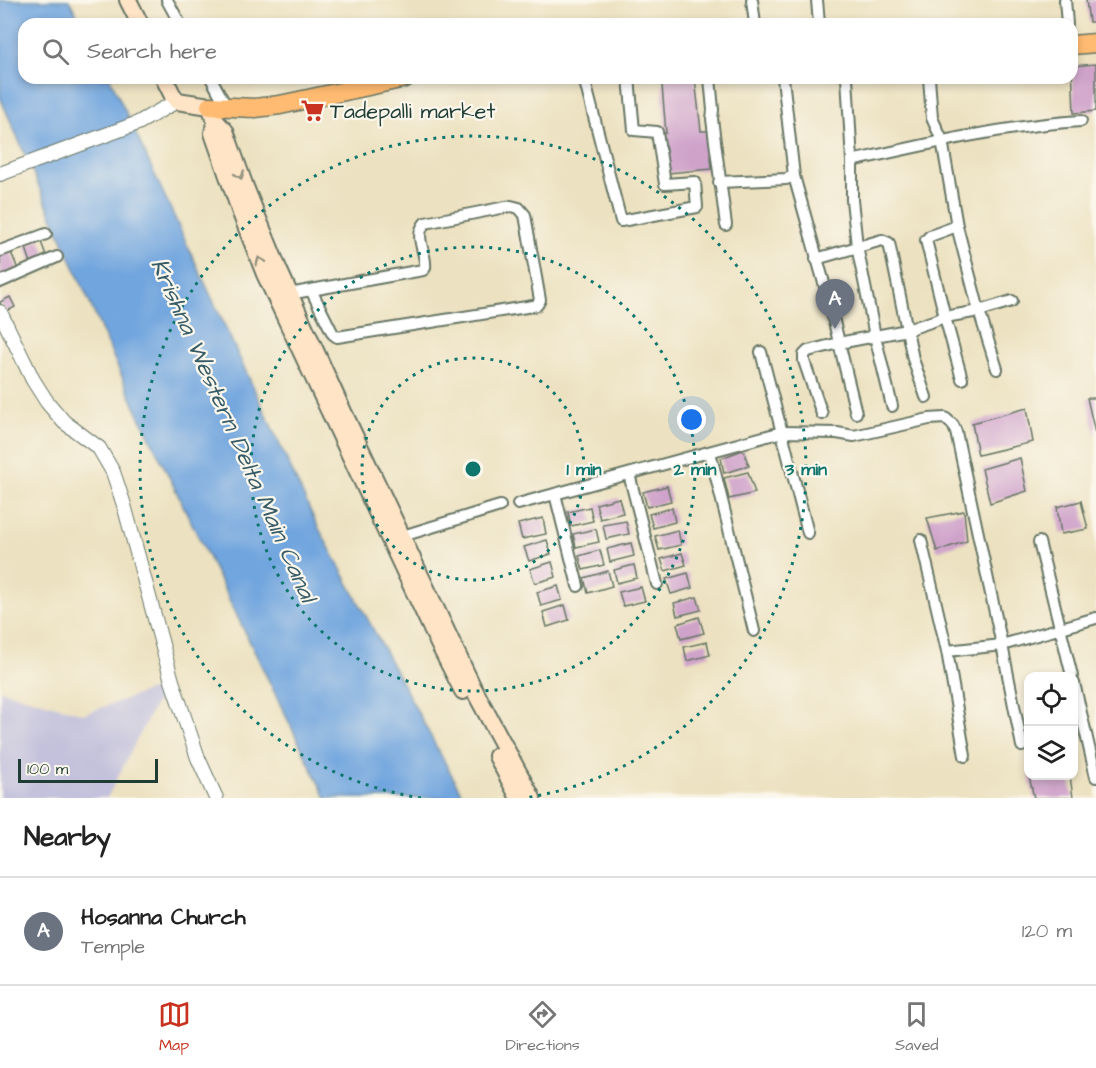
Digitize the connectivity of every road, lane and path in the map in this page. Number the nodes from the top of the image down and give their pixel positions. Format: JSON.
{"nodes":[{"id":1,"x":128,"y":0,"type":"edge"},
{"id":2,"x":167,"y":0,"type":"edge"},
{"id":3,"x":752,"y":0,"type":"edge"},
{"id":4,"x":817,"y":0,"type":"edge"},
{"id":5,"x":1065,"y":0,"type":"edge"},
{"id":6,"x":137,"y":18,"type":"edge"},
{"id":7,"x":177,"y":18,"type":"edge"},
{"id":8,"x":754,"y":18,"type":"edge"},
{"id":9,"x":818,"y":18,"type":"edge"},
{"id":10,"x":1066,"y":18,"type":"edge"},
{"id":11,"x":1096,"y":43,"type":"edge"},
{"id":12,"x":1078,"y":44,"type":"edge"},
{"id":13,"x":1096,"y":53,"type":"edge"},
{"id":14,"x":1078,"y":54,"type":"edge"},
{"id":15,"x":167,"y":84,"type":"edge"},
{"id":16,"x":212,"y":84,"type":"edge"},
{"id":17,"x":342,"y":84,"type":"edge"},
{"id":18,"x":377,"y":84,"type":"edge"},
{"id":19,"x":586,"y":84,"type":"edge"},
{"id":20,"x":629,"y":84,"type":"edge"},
{"id":21,"x":711,"y":84,"type":"edge"},
{"id":22,"x":784,"y":84,"type":"edge"},
{"id":23,"x":847,"y":84,"type":"edge"},
{"id":24,"x":929,"y":84,"type":"edge"},
{"id":25,"x":177,"y":101,"type":"junction"},
{"id":26,"x":247,"y":107,"type":"junction"},
{"id":27,"x":218,"y":111,"type":"junction"},
{"id":28,"x":1081,"y":121,"type":"dead end"},
{"id":29,"x":942,"y":140,"type":"junction"},
{"id":30,"x":852,"y":161,"type":"junction"},
{"id":31,"x":6,"y":172,"type":"edge"},
{"id":32,"x":794,"y":176,"type":"junction"},
{"id":33,"x":719,"y":182,"type":"junction"},
{"id":34,"x":726,"y":225,"type":"dead end"},
{"id":35,"x":957,"y":226,"type":"junction"},
{"id":36,"x":46,"y":234,"type":"dead end"},
{"id":37,"x":856,"y":246,"type":"junction"},
{"id":38,"x":0,"y":251,"type":"edge"},
{"id":39,"x":57,"y":257,"type":"dead end"},
{"id":40,"x":816,"y":259,"type":"junction"},
{"id":41,"x":0,"y":282,"type":"edge"},
{"id":42,"x":311,"y":290,"type":"junction"},
{"id":43,"x":289,"y":294,"type":"junction"},
{"id":44,"x":1012,"y":302,"type":"dead end"},
{"id":45,"x":979,"y":311,"type":"junction"},
{"id":46,"x":0,"y":312,"type":"edge"},
{"id":47,"x":945,"y":317,"type":"junction"},
{"id":48,"x":907,"y":330,"type":"junction"},
{"id":49,"x":875,"y":336,"type":"junction"},
{"id":50,"x":304,"y":342,"type":"junction"},
{"id":51,"x":839,"y":343,"type":"junction"},
{"id":52,"x":761,"y":352,"type":"dead end"},
{"id":53,"x":997,"y":369,"type":"dead end"},
{"id":54,"x":962,"y":379,"type":"dead end"},
{"id":55,"x":926,"y":397,"type":"dead end"},
{"id":56,"x":892,"y":406,"type":"dead end"},
{"id":57,"x":856,"y":413,"type":"dead end"},
{"id":58,"x":822,"y":414,"type":"dead end"},
{"id":59,"x":782,"y":432,"type":"junction"},
{"id":60,"x":710,"y":452,"type":"junction"},
{"id":61,"x":629,"y":474,"type":"junction"},
{"id":62,"x":555,"y":494,"type":"junction"},
{"id":63,"x":518,"y":504,"type":"dead end"},
{"id":64,"x":500,"y":506,"type":"dead end"},
{"id":65,"x":808,"y":533,"type":"dead end"},
{"id":66,"x":396,"y":538,"type":"junction"},
{"id":67,"x":921,"y":540,"type":"dead end"},
{"id":68,"x":1039,"y":542,"type":"dead end"},
{"id":69,"x":657,"y":584,"type":"dead end"},
{"id":70,"x":578,"y":586,"type":"dead end"},
{"id":71,"x":1096,"y":618,"type":"edge"},
{"id":72,"x":1060,"y":628,"type":"junction"},
{"id":73,"x":754,"y":631,"type":"dead end"},
{"id":74,"x":1002,"y":645,"type":"junction"},
{"id":75,"x":947,"y":651,"type":"junction"},
{"id":76,"x":452,"y":657,"type":"junction"},
{"id":77,"x":1071,"y":672,"type":"edge"},
{"id":78,"x":1078,"y":699,"type":"edge"},
{"id":79,"x":1022,"y":746,"type":"dead end"},
{"id":80,"x":965,"y":756,"type":"dead end"},
{"id":81,"x":1096,"y":777,"type":"edge"},
{"id":82,"x":216,"y":798,"type":"edge"},
{"id":83,"x":519,"y":798,"type":"edge"},
{"id":84,"x":532,"y":798,"type":"edge"}],
"edges":[{"from":1,"to":6,"type":"main road"},
{"from":2,"to":7,"type":"street"},
{"from":3,"to":8,"type":"street"},
{"from":4,"to":9,"type":"street"},
{"from":5,"to":10,"type":"street"},
{"from":11,"to":12,"type":"main road"},
{"from":13,"to":14,"type":"main road"},
{"from":15,"to":25,"type":"main road"},
{"from":16,"to":27,"type":"street"},
{"from":17,"to":26,"type":"main road"},
{"from":18,"to":26,"type":"main road"},
{"from":19,"to":20,"type":"street"},
{"from":21,"to":33,"type":"street"},
{"from":22,"to":32,"type":"street"},
{"from":23,"to":30,"type":"street"},
{"from":24,"to":29,"type":"street"},
{"from":25,"to":27,"type":"main road"},
{"from":25,"to":31,"type":"street"},
{"from":26,"to":27,"type":"main road"},
{"from":27,"to":43,"type":"main road","one_way":true},
{"from":50,"to":27,"type":"main road","one_way":true},
{"from":28,"to":29,"type":"street"},
{"from":29,"to":30,"type":"street"},
{"from":29,"to":35,"type":"street"},
{"from":30,"to":37,"type":"street"},
{"from":32,"to":33,"type":"street"},
{"from":32,"to":40,"type":"street"},
{"from":33,"to":34,"type":"street"},
{"from":35,"to":45,"type":"street"},
{"from":35,"to":47,"type":"street"},
{"from":36,"to":38,"type":"street"},
{"from":37,"to":40,"type":"street"},
{"from":37,"to":48,"type":"street"},
{"from":37,"to":49,"type":"street"},
{"from":39,"to":41,"type":"street"},
{"from":40,"to":51,"type":"street"},
{"from":42,"to":42,"type":"street"},
{"from":42,"to":43,"type":"street"},
{"from":43,"to":50,"type":"main road"},
{"from":44,"to":45,"type":"street"},
{"from":45,"to":47,"type":"street"},
{"from":45,"to":53,"type":"street"},
{"from":46,"to":82,"type":"street"},
{"from":47,"to":48,"type":"street"},
{"from":47,"to":54,"type":"street"},
{"from":48,"to":49,"type":"street"},
{"from":48,"to":55,"type":"street"},
{"from":49,"to":51,"type":"street"},
{"from":49,"to":56,"type":"street"},
{"from":50,"to":66,"type":"main road"},
{"from":51,"to":57,"type":"street"},
{"from":51,"to":58,"type":"street"},
{"from":52,"to":59,"type":"street"},
{"from":59,"to":60,"type":"street"},
{"from":59,"to":65,"type":"street"},
{"from":59,"to":74,"type":"street"},
{"from":60,"to":61,"type":"street"},
{"from":60,"to":73,"type":"street"},
{"from":61,"to":62,"type":"street"},
{"from":61,"to":69,"type":"street"},
{"from":62,"to":63,"type":"street"},
{"from":62,"to":70,"type":"street"},
{"from":64,"to":66,"type":"street"},
{"from":66,"to":76,"type":"main road"},
{"from":67,"to":75,"type":"street"},
{"from":68,"to":72,"type":"street"},
{"from":71,"to":72,"type":"street"},
{"from":72,"to":74,"type":"street"},
{"from":72,"to":77,"type":"street"},
{"from":74,"to":75,"type":"street"},
{"from":74,"to":79,"type":"street"},
{"from":75,"to":80,"type":"street"},
{"from":76,"to":83,"type":"main road"},
{"from":76,"to":84,"type":"main road"},
{"from":78,"to":81,"type":"street"}]}
